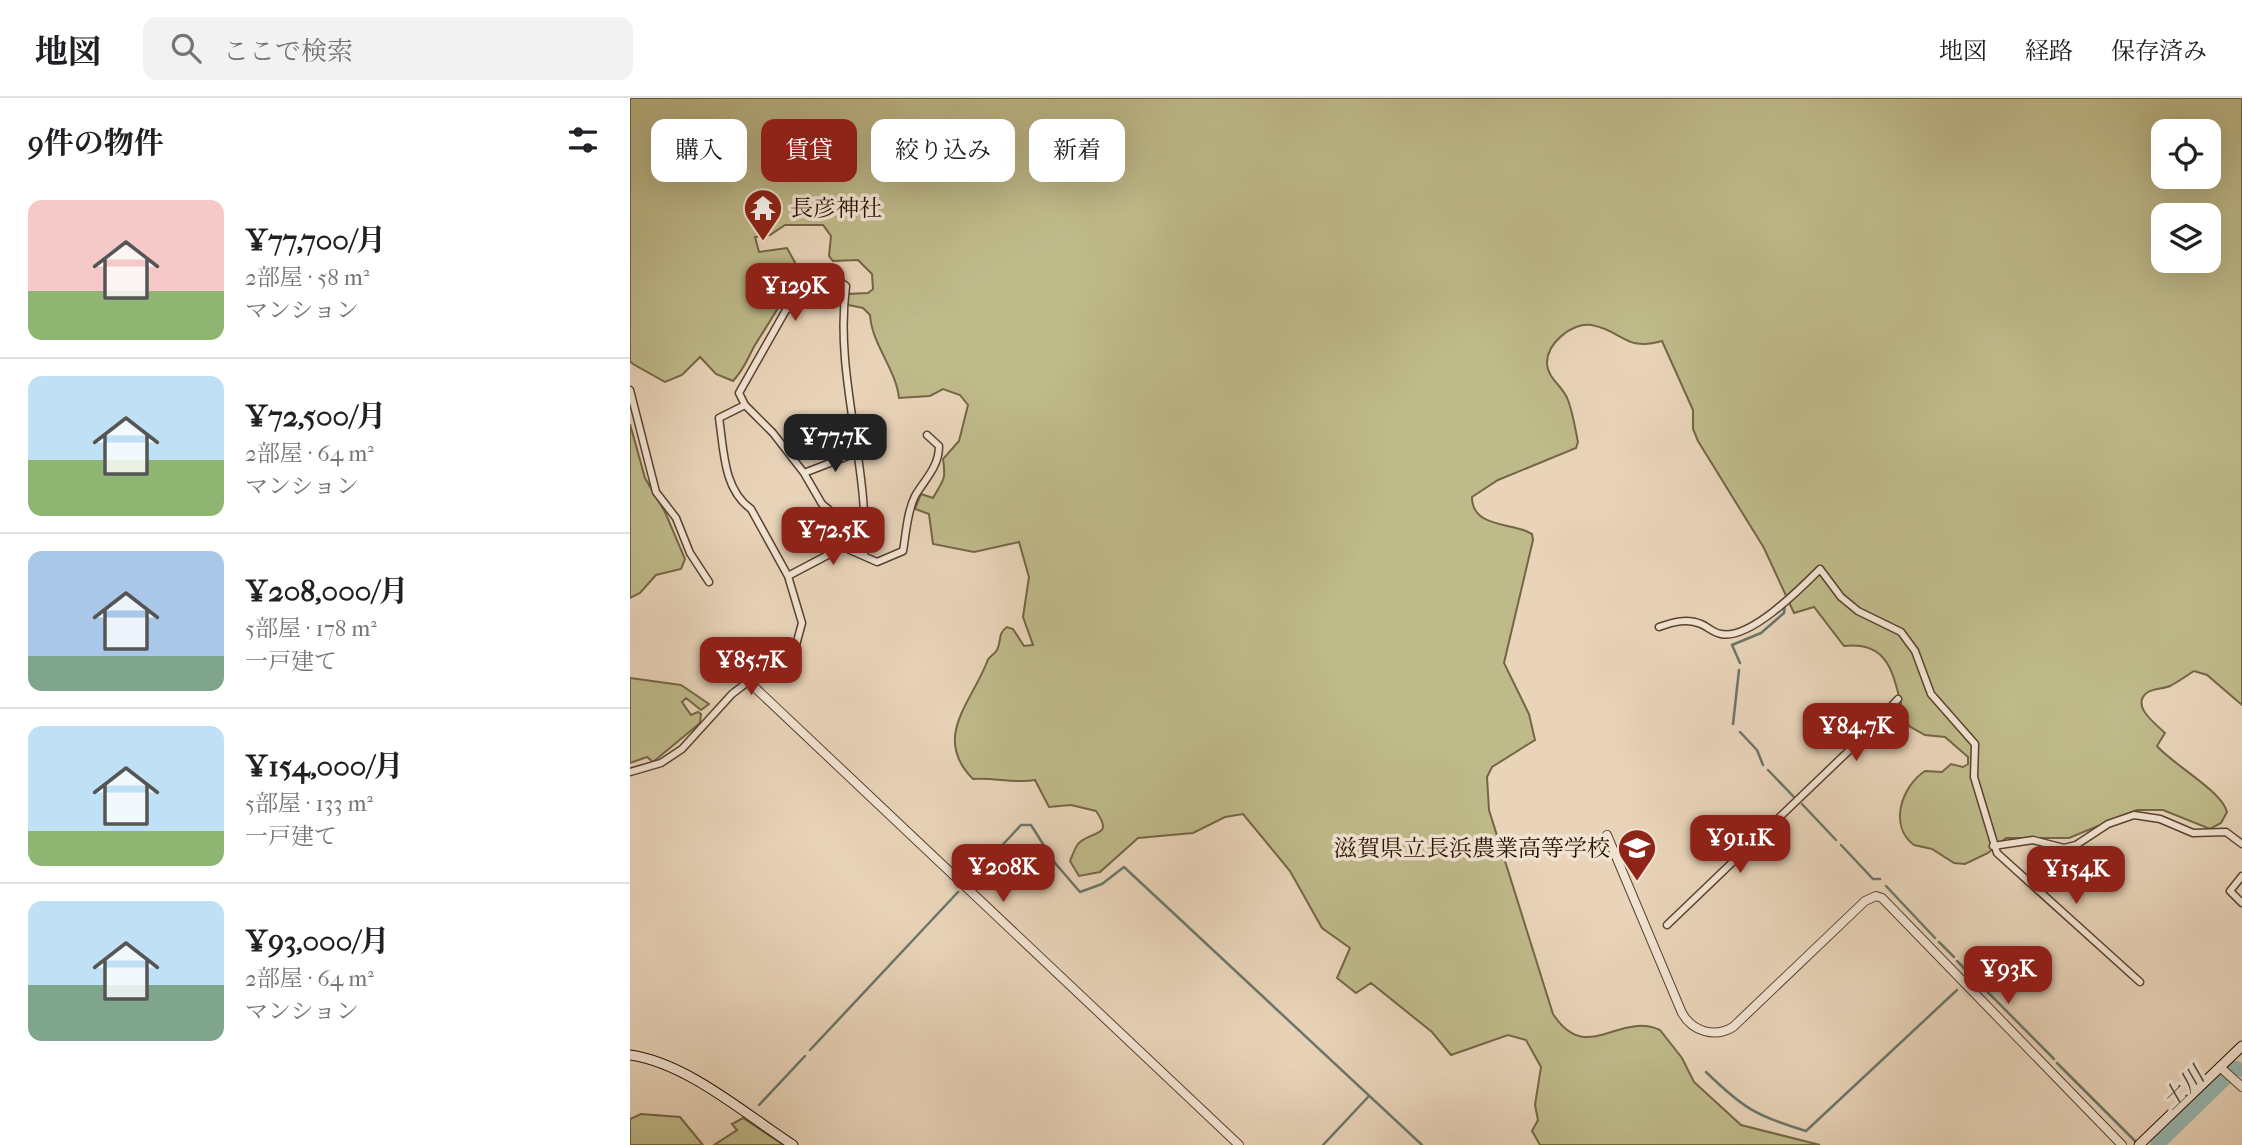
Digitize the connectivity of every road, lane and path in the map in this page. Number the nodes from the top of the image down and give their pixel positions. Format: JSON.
{"nodes":[{"id":1,"x":630,"y":390,"type":"edge"},
{"id":2,"x":746,"y":405,"type":"junction"},
{"id":3,"x":927,"y":435,"type":"dead end"},
{"id":4,"x":856,"y":453,"type":"junction"},
{"id":5,"x":804,"y":473,"type":"junction"},
{"id":6,"x":843,"y":547,"type":"junction"},
{"id":7,"x":864,"y":555,"type":"junction"},
{"id":8,"x":788,"y":576,"type":"junction"},
{"id":9,"x":709,"y":582,"type":"dead end"},
{"id":10,"x":1659,"y":627,"type":"dead end"},
{"id":11,"x":750,"y":682,"type":"junction"},
{"id":12,"x":1898,"y":699,"type":"dead end"},
{"id":13,"x":630,"y":772,"type":"edge"},
{"id":14,"x":1607,"y":835,"type":"dead end"},
{"id":15,"x":2242,"y":844,"type":"edge"},
{"id":16,"x":1993,"y":846,"type":"junction"},
{"id":17,"x":2242,"y":876,"type":"edge"},
{"id":18,"x":2242,"y":903,"type":"edge"},
{"id":19,"x":1667,"y":925,"type":"dead end"},
{"id":20,"x":2140,"y":982,"type":"dead end"},
{"id":21,"x":2242,"y":1046,"type":"edge"},
{"id":22,"x":632,"y":1054,"type":"edge"},
{"id":23,"x":2222,"y":1069,"type":"junction"},
{"id":24,"x":2238,"y":1084,"type":"edge"},
{"id":25,"x":2140,"y":1144,"type":"edge"},
{"id":26,"x":793,"y":1145,"type":"edge"},
{"id":27,"x":1239,"y":1145,"type":"edge"},
{"id":28,"x":2122,"y":1145,"type":"edge"}],
"edges":[{"from":1,"to":9,"type":"street"},
{"from":2,"to":4,"type":"street"},
{"from":2,"to":5,"type":"street"},
{"from":2,"to":8,"type":"street"},
{"from":3,"to":7,"type":"street"},
{"from":4,"to":5,"type":"street"},
{"from":4,"to":7,"type":"street"},
{"from":5,"to":6,"type":"street"},
{"from":6,"to":7,"type":"street"},
{"from":6,"to":8,"type":"street"},
{"from":8,"to":11,"type":"street"},
{"from":10,"to":16,"type":"street"},
{"from":11,"to":13,"type":"street"},
{"from":11,"to":27,"type":"street"},
{"from":12,"to":19,"type":"street"},
{"from":14,"to":28,"type":"street"},
{"from":15,"to":16,"type":"street"},
{"from":16,"to":20,"type":"street"},
{"from":17,"to":18,"type":"street"},
{"from":21,"to":23,"type":"main road"},
{"from":22,"to":26,"type":"main road"},
{"from":23,"to":24,"type":"street"},
{"from":23,"to":25,"type":"main road"}]}
